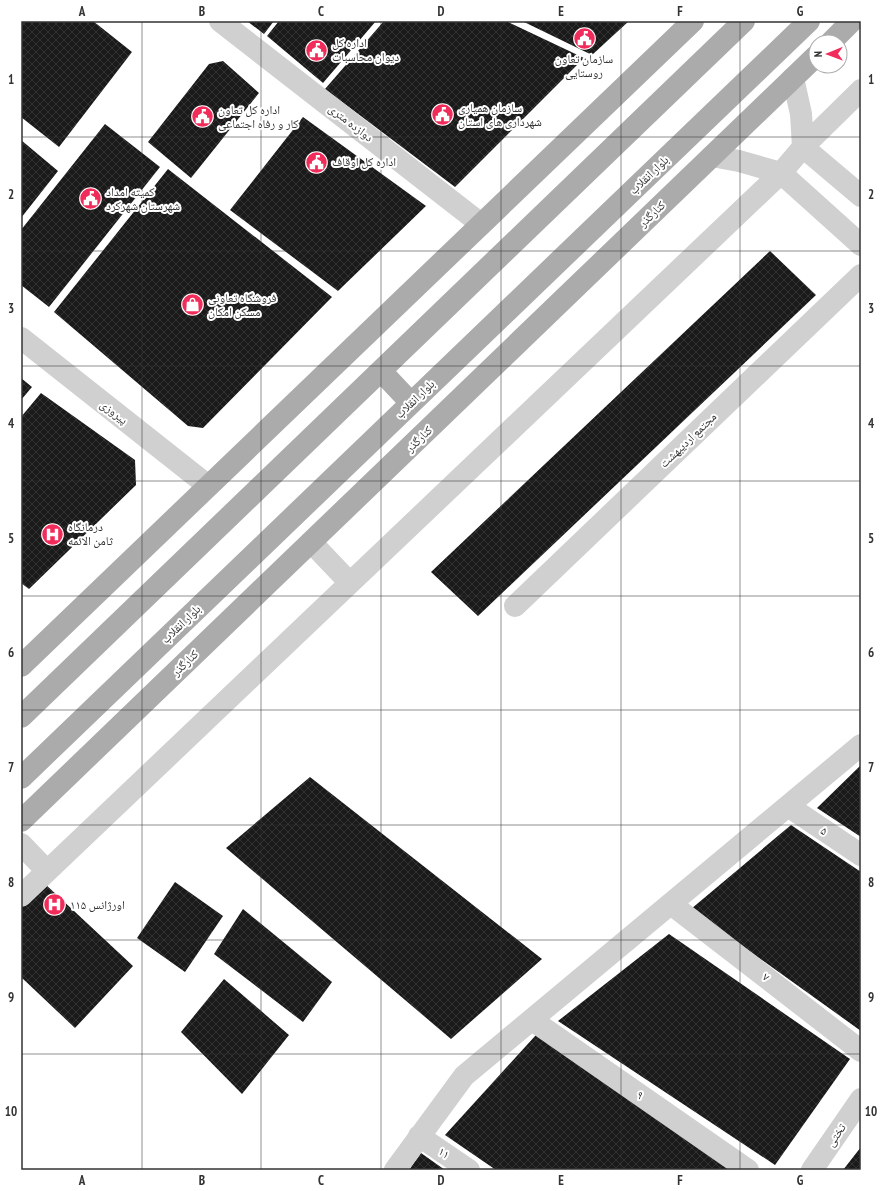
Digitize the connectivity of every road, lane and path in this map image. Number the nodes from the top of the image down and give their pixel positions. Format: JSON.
{"nodes":[{"id":1,"x":220,"y":21,"type":"edge"},
{"id":2,"x":692,"y":21,"type":"edge"},
{"id":3,"x":744,"y":21,"type":"edge"},
{"id":4,"x":810,"y":21,"type":"edge"},
{"id":5,"x":852,"y":21,"type":"edge"},
{"id":6,"x":838,"y":34,"type":"edge"},
{"id":7,"x":808,"y":64,"type":"edge"},
{"id":8,"x":793,"y":78,"type":"junction"},
{"id":9,"x":861,"y":90,"type":"edge"},
{"id":10,"x":804,"y":147,"type":"junction"},
{"id":11,"x":712,"y":156,"type":"junction"},
{"id":12,"x":781,"y":173,"type":"junction"},
{"id":13,"x":861,"y":196,"type":"edge"},
{"id":14,"x":481,"y":224,"type":"junction"},
{"id":15,"x":861,"y":245,"type":"edge"},
{"id":16,"x":861,"y":275,"type":"edge"},
{"id":17,"x":21,"y":338,"type":"edge"},
{"id":18,"x":381,"y":371,"type":"junction"},
{"id":19,"x":411,"y":403,"type":"junction"},
{"id":20,"x":207,"y":486,"type":"junction"},
{"id":21,"x":310,"y":500,"type":"junction"},
{"id":22,"x":334,"y":520,"type":"junction"},
{"id":23,"x":312,"y":542,"type":"junction"},
{"id":24,"x":350,"y":582,"type":"junction"},
{"id":25,"x":516,"y":606,"type":"dead end"},
{"id":26,"x":21,"y":666,"type":"edge"},
{"id":27,"x":21,"y":717,"type":"edge"},
{"id":28,"x":861,"y":745,"type":"edge"},
{"id":29,"x":21,"y":778,"type":"edge"},
{"id":30,"x":788,"y":806,"type":"junction"},
{"id":31,"x":21,"y":821,"type":"edge"},
{"id":32,"x":21,"y":844,"type":"edge"},
{"id":33,"x":861,"y":855,"type":"edge"},
{"id":34,"x":47,"y":871,"type":"junction"},
{"id":35,"x":21,"y":896,"type":"edge"},
{"id":36,"x":670,"y":904,"type":"junction"},
{"id":37,"x":532,"y":1020,"type":"junction"},
{"id":38,"x":861,"y":1051,"type":"edge"},
{"id":39,"x":861,"y":1100,"type":"edge"},
{"id":40,"x":419,"y":1136,"type":"junction"},
{"id":41,"x":395,"y":1170,"type":"edge"},
{"id":42,"x":469,"y":1170,"type":"edge"},
{"id":43,"x":748,"y":1170,"type":"edge"},
{"id":44,"x":812,"y":1170,"type":"edge"}],
"edges":[{"from":1,"to":14,"type":"street","name":"دوازده متری"},
{"from":2,"to":14,"type":"main road"},
{"from":3,"to":18,"type":"main road"},
{"from":4,"to":19,"type":"main road","name":"بلوار انقلاب"},
{"from":5,"to":6,"type":"main road"},
{"from":7,"to":8,"type":"main road","name":"کنارگذر"},
{"from":8,"to":10,"type":"street"},
{"from":8,"to":11,"type":"main road","name":"کنارگذر"},
{"from":9,"to":10,"type":"street"},
{"from":10,"to":12,"type":"street"},
{"from":10,"to":13,"type":"street"},
{"from":11,"to":12,"type":"street"},
{"from":11,"to":22,"type":"main road","name":"کنارگذر"},
{"from":12,"to":15,"type":"street"},
{"from":12,"to":24,"type":"street"},
{"from":14,"to":20,"type":"main road"},
{"from":16,"to":25,"type":"street","name":"مجتمع اردیبهشت"},
{"from":17,"to":20,"type":"street","name":"پیروزی"},
{"from":18,"to":19,"type":"main road"},
{"from":18,"to":27,"type":"main road"},
{"from":19,"to":21,"type":"main road","name":"بلوار انقلاب"},
{"from":20,"to":26,"type":"main road"},
{"from":21,"to":22,"type":"main road"},
{"from":21,"to":29,"type":"main road","name":"بلوار انقلاب"},
{"from":22,"to":23,"type":"main road","name":"کنارگذر"},
{"from":23,"to":24,"type":"street"},
{"from":23,"to":31,"type":"main road","name":"کنارگذر"},
{"from":24,"to":34,"type":"street"},
{"from":28,"to":30,"type":"street"},
{"from":30,"to":33,"type":"street","name":"۵"},
{"from":30,"to":36,"type":"street"},
{"from":32,"to":34,"type":"street"},
{"from":34,"to":35,"type":"street"},
{"from":36,"to":37,"type":"street"},
{"from":36,"to":38,"type":"street","name":"۷"},
{"from":37,"to":40,"type":"street"},
{"from":37,"to":43,"type":"street","name":"۹"},
{"from":39,"to":44,"type":"street","name":"تختی"},
{"from":40,"to":41,"type":"street"},
{"from":40,"to":42,"type":"street","name":"۱۱"}]}
